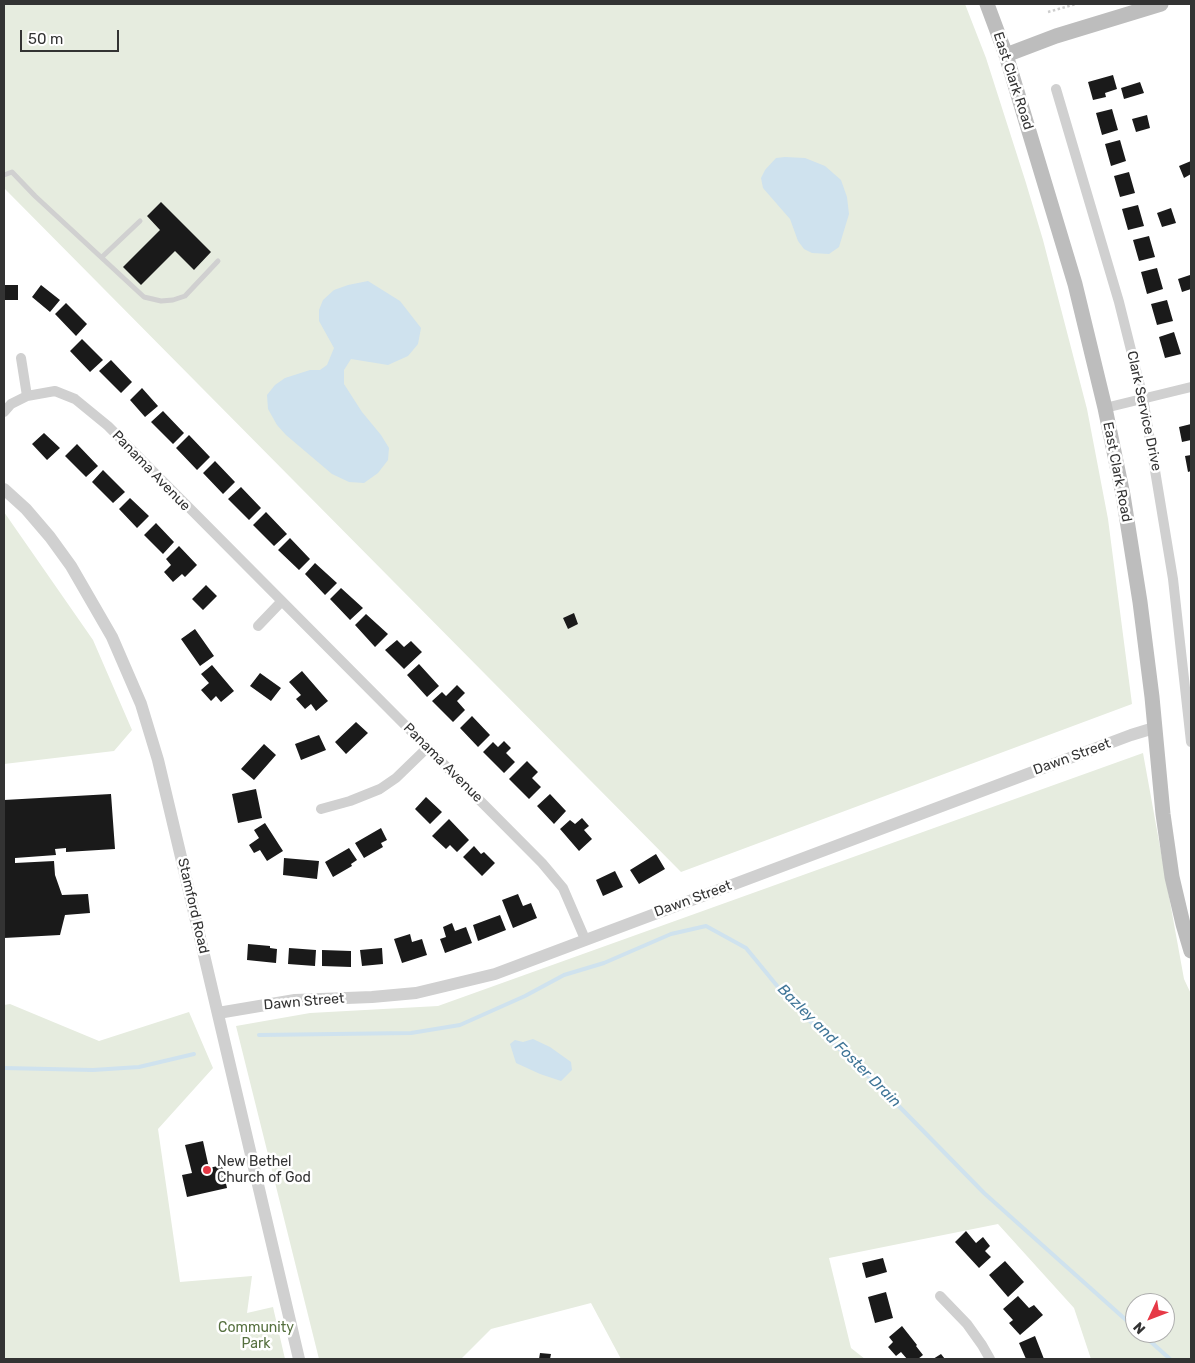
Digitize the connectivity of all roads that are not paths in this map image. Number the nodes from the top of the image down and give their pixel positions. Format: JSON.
{"nodes":[{"id":1,"x":987,"y":4,"type":"edge"},
{"id":2,"x":1161,"y":4,"type":"edge"},
{"id":3,"x":1006,"y":55,"type":"junction"},
{"id":4,"x":1056,"y":89,"type":"dead end"},
{"id":5,"x":4,"y":175,"type":"edge"},
{"id":6,"x":140,"y":220,"type":"dead end"},
{"id":7,"x":102,"y":257,"type":"junction"},
{"id":8,"x":218,"y":262,"type":"dead end"},
{"id":9,"x":21,"y":358,"type":"dead end"},
{"id":10,"x":1191,"y":387,"type":"edge"},
{"id":11,"x":27,"y":396,"type":"junction"},
{"id":12,"x":1144,"y":398,"type":"junction"},
{"id":13,"x":1105,"y":408,"type":"junction"},
{"id":14,"x":4,"y":412,"type":"edge"},
{"id":15,"x":4,"y":488,"type":"edge"},
{"id":16,"x":281,"y":602,"type":"junction"},
{"id":17,"x":258,"y":626,"type":"dead end"},
{"id":18,"x":1154,"y":728,"type":"junction"},
{"id":19,"x":1191,"y":742,"type":"edge"},
{"id":20,"x":427,"y":748,"type":"junction"},
{"id":21,"x":321,"y":809,"type":"dead end"},
{"id":22,"x":585,"y":939,"type":"junction"},
{"id":23,"x":1191,"y":951,"type":"edge"},
{"id":24,"x":218,"y":1013,"type":"junction"},
{"id":25,"x":940,"y":1296,"type":"dead end"},
{"id":26,"x":299,"y":1359,"type":"edge"},
{"id":27,"x":990,"y":1359,"type":"edge"}],
"edges":[{"from":1,"to":3,"type":"main road","name":"East Clark Road"},
{"from":2,"to":3,"type":"main road"},
{"from":3,"to":13,"type":"main road","name":"East Clark Road"},
{"from":4,"to":12,"type":"street","name":"Clark Service Drive"},
{"from":5,"to":7,"type":"lane"},
{"from":6,"to":7,"type":"lane"},
{"from":7,"to":8,"type":"lane"},
{"from":9,"to":11,"type":"street"},
{"from":10,"to":12,"type":"street"},
{"from":11,"to":14,"type":"street","name":"Panama Avenue"},
{"from":11,"to":16,"type":"street","name":"Panama Avenue"},
{"from":12,"to":13,"type":"street"},
{"from":12,"to":19,"type":"street","name":"Clark Service Drive"},
{"from":13,"to":18,"type":"main road","name":"East Clark Road"},
{"from":15,"to":24,"type":"street","name":"Stamford Road"},
{"from":16,"to":17,"type":"street"},
{"from":16,"to":20,"type":"street","name":"Panama Avenue"},
{"from":18,"to":22,"type":"street","name":"Dawn Street"},
{"from":18,"to":23,"type":"main road","name":"East Clark Road"},
{"from":20,"to":21,"type":"street"},
{"from":20,"to":22,"type":"street","name":"Panama Avenue"},
{"from":22,"to":24,"type":"street","name":"Dawn Street"},
{"from":24,"to":26,"type":"street","name":"Stamford Road"},
{"from":25,"to":27,"type":"street"}]}
